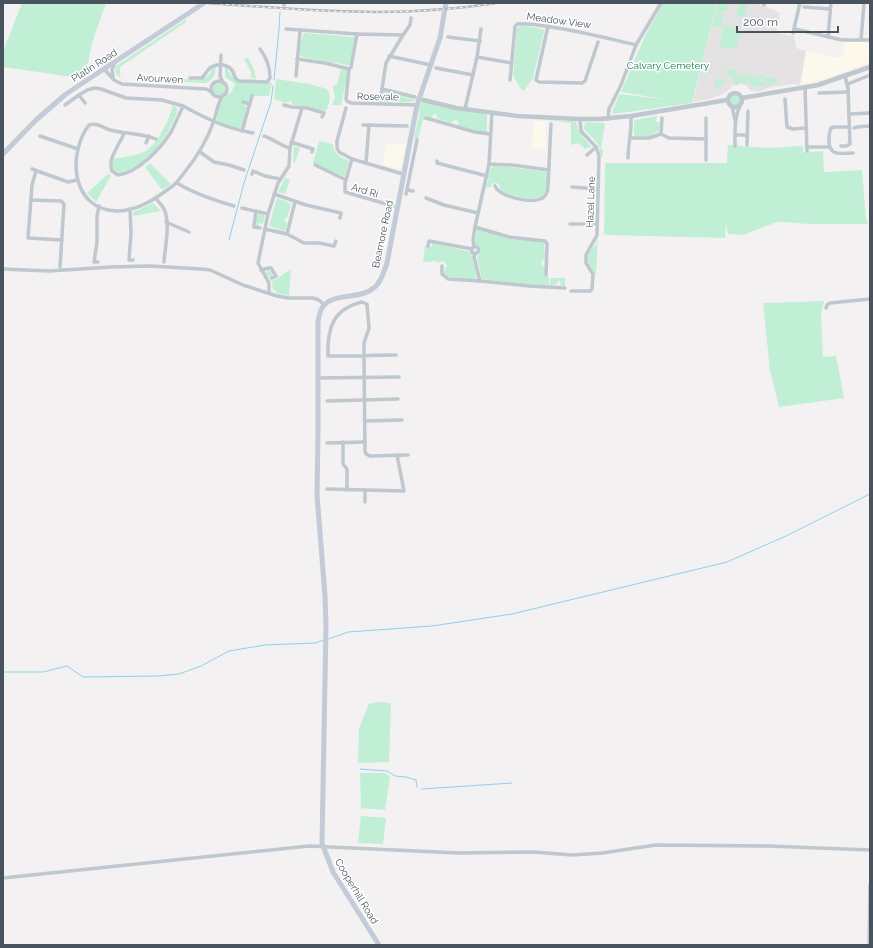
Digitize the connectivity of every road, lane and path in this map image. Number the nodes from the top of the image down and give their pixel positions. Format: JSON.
{"nodes":[{"id":1,"x":204,"y":3,"type":"edge"},
{"id":2,"x":446,"y":3,"type":"edge"},
{"id":3,"x":661,"y":3,"type":"edge"},
{"id":4,"x":800,"y":3,"type":"edge"},
{"id":5,"x":831,"y":3,"type":"edge"},
{"id":6,"x":864,"y":3,"type":"edge"},
{"id":7,"x":804,"y":7,"type":"dead end"},
{"id":8,"x":830,"y":9,"type":"junction"},
{"id":9,"x":411,"y":18,"type":"dead end"},
{"id":10,"x":548,"y":26,"type":"junction"},
{"id":11,"x":286,"y":29,"type":"dead end"},
{"id":12,"x":481,"y":29,"type":"dead end"},
{"id":13,"x":300,"y":31,"type":"junction"},
{"id":14,"x":357,"y":34,"type":"junction"},
{"id":15,"x":403,"y":35,"type":"junction"},
{"id":16,"x":448,"y":37,"type":"dead end"},
{"id":17,"x":828,"y":37,"type":"junction"},
{"id":18,"x":861,"y":40,"type":"junction"},
{"id":19,"x":870,"y":40,"type":"edge"},
{"id":20,"x":480,"y":41,"type":"junction"},
{"id":21,"x":598,"y":42,"type":"dead end"},
{"id":22,"x":636,"y":45,"type":"junction"},
{"id":23,"x":260,"y":49,"type":"dead end"},
{"id":24,"x":221,"y":55,"type":"dead end"},
{"id":25,"x":389,"y":56,"type":"junction"},
{"id":26,"x":477,"y":57,"type":"junction"},
{"id":27,"x":298,"y":59,"type":"junction"},
{"id":28,"x":116,"y":61,"type":"junction"},
{"id":29,"x":511,"y":63,"type":"junction"},
{"id":30,"x":221,"y":64,"type":"junction"},
{"id":31,"x":430,"y":65,"type":"junction"},
{"id":32,"x":870,"y":67,"type":"edge"},
{"id":33,"x":436,"y":68,"type":"dead end"},
{"id":34,"x":104,"y":69,"type":"junction"},
{"id":35,"x":349,"y":69,"type":"junction"},
{"id":36,"x":472,"y":75,"type":"junction"},
{"id":37,"x":870,"y":75,"type":"edge"},
{"id":38,"x":220,"y":76,"type":"junction"},
{"id":39,"x":296,"y":76,"type":"dead end"},
{"id":40,"x":846,"y":76,"type":"junction"},
{"id":41,"x":190,"y":78,"type":"dead end"},
{"id":42,"x":114,"y":80,"type":"junction"},
{"id":43,"x":510,"y":80,"type":"dead end"},
{"id":44,"x":216,"y":82,"type":"junction"},
{"id":45,"x":223,"y":83,"type":"junction"},
{"id":46,"x":848,"y":84,"type":"junction"},
{"id":47,"x":212,"y":86,"type":"junction"},
{"id":48,"x":805,"y":88,"type":"junction"},
{"id":49,"x":206,"y":89,"type":"junction"},
{"id":50,"x":382,"y":89,"type":"junction"},
{"id":51,"x":212,"y":92,"type":"junction"},
{"id":52,"x":819,"y":92,"type":"dead end"},
{"id":53,"x":848,"y":92,"type":"junction"},
{"id":54,"x":79,"y":95,"type":"junction"},
{"id":55,"x":223,"y":95,"type":"junction"},
{"id":56,"x":381,"y":95,"type":"dead end"},
{"id":57,"x":216,"y":96,"type":"junction"},
{"id":58,"x":252,"y":96,"type":"dead end"},
{"id":59,"x":742,"y":98,"type":"junction"},
{"id":60,"x":785,"y":99,"type":"dead end"},
{"id":61,"x":727,"y":100,"type":"junction"},
{"id":62,"x":417,"y":101,"type":"junction"},
{"id":63,"x":218,"y":102,"type":"junction"},
{"id":64,"x":243,"y":102,"type":"dead end"},
{"id":65,"x":85,"y":103,"type":"dead end"},
{"id":66,"x":250,"y":104,"type":"junction"},
{"id":67,"x":741,"y":104,"type":"junction"},
{"id":68,"x":65,"y":105,"type":"dead end"},
{"id":69,"x":284,"y":105,"type":"dead end"},
{"id":70,"x":182,"y":106,"type":"junction"},
{"id":71,"x":732,"y":106,"type":"junction"},
{"id":72,"x":302,"y":108,"type":"junction"},
{"id":73,"x":346,"y":108,"type":"dead end"},
{"id":74,"x":465,"y":109,"type":"junction"},
{"id":75,"x":748,"y":111,"type":"dead end"},
{"id":76,"x":492,"y":112,"type":"junction"},
{"id":77,"x":870,"y":113,"type":"edge"},
{"id":78,"x":849,"y":114,"type":"junction"},
{"id":79,"x":631,"y":116,"type":"junction"},
{"id":80,"x":322,"y":117,"type":"dead end"},
{"id":81,"x":608,"y":117,"type":"junction"},
{"id":82,"x":426,"y":118,"type":"dead end"},
{"id":83,"x":662,"y":118,"type":"dead end"},
{"id":84,"x":706,"y":118,"type":"dead end"},
{"id":85,"x":580,"y":119,"type":"junction"},
{"id":86,"x":735,"y":121,"type":"junction"},
{"id":87,"x":213,"y":122,"type":"junction"},
{"id":88,"x":551,"y":124,"type":"dead end"},
{"id":89,"x":363,"y":125,"type":"dead end"},
{"id":90,"x":369,"y":125,"type":"junction"},
{"id":91,"x":407,"y":126,"type":"dead end"},
{"id":92,"x":870,"y":126,"type":"edge"},
{"id":93,"x":849,"y":127,"type":"junction"},
{"id":94,"x":805,"y":128,"type":"junction"},
{"id":95,"x":854,"y":128,"type":"dead end"},
{"id":96,"x":242,"y":131,"type":"junction"},
{"id":97,"x":124,"y":133,"type":"junction"},
{"id":98,"x":253,"y":133,"type":"dead end"},
{"id":99,"x":490,"y":134,"type":"junction"},
{"id":100,"x":661,"y":134,"type":"junction"},
{"id":101,"x":735,"y":135,"type":"junction"},
{"id":102,"x":747,"y":135,"type":"junction"},
{"id":103,"x":40,"y":136,"type":"dead end"},
{"id":104,"x":149,"y":136,"type":"junction"},
{"id":105,"x":264,"y":136,"type":"dead end"},
{"id":106,"x":630,"y":138,"type":"junction"},
{"id":107,"x":156,"y":139,"type":"dead end"},
{"id":108,"x":706,"y":139,"type":"junction"},
{"id":109,"x":417,"y":140,"type":"dead end"},
{"id":110,"x":291,"y":142,"type":"junction"},
{"id":111,"x":146,"y":143,"type":"dead end"},
{"id":112,"x":409,"y":144,"type":"junction"},
{"id":113,"x":416,"y":145,"type":"junction"},
{"id":114,"x":747,"y":145,"type":"dead end"},
{"id":115,"x":735,"y":146,"type":"dead end"},
{"id":116,"x":841,"y":146,"type":"dead end"},
{"id":117,"x":596,"y":147,"type":"junction"},
{"id":118,"x":829,"y":147,"type":"junction"},
{"id":119,"x":290,"y":148,"type":"junction"},
{"id":120,"x":78,"y":149,"type":"junction"},
{"id":121,"x":200,"y":152,"type":"junction"},
{"id":122,"x":312,"y":152,"type":"dead end"},
{"id":123,"x":853,"y":153,"type":"dead end"},
{"id":124,"x":3,"y":154,"type":"edge"},
{"id":125,"x":587,"y":154,"type":"dead end"},
{"id":126,"x":628,"y":158,"type":"dead end"},
{"id":127,"x":352,"y":159,"type":"junction"},
{"id":128,"x":706,"y":160,"type":"dead end"},
{"id":129,"x":437,"y":161,"type":"dead end"},
{"id":130,"x":366,"y":162,"type":"junction"},
{"id":131,"x":489,"y":164,"type":"junction"},
{"id":132,"x":315,"y":165,"type":"dead end"},
{"id":133,"x":32,"y":169,"type":"dead end"},
{"id":134,"x":244,"y":170,"type":"dead end"},
{"id":135,"x":549,"y":170,"type":"junction"},
{"id":136,"x":36,"y":171,"type":"junction"},
{"id":137,"x":252,"y":174,"type":"dead end"},
{"id":138,"x":403,"y":174,"type":"junction"},
{"id":139,"x":487,"y":176,"type":"junction"},
{"id":140,"x":280,"y":179,"type":"junction"},
{"id":141,"x":77,"y":180,"type":"junction"},
{"id":142,"x":346,"y":180,"type":"junction"},
{"id":143,"x":177,"y":183,"type":"junction"},
{"id":144,"x":495,"y":186,"type":"dead end"},
{"id":145,"x":572,"y":187,"type":"dead end"},
{"id":146,"x":407,"y":190,"type":"junction"},
{"id":147,"x":598,"y":190,"type":"junction"},
{"id":148,"x":413,"y":191,"type":"dead end"},
{"id":149,"x":274,"y":194,"type":"junction"},
{"id":150,"x":406,"y":194,"type":"dead end"},
{"id":151,"x":156,"y":198,"type":"junction"},
{"id":152,"x":426,"y":198,"type":"dead end"},
{"id":153,"x":31,"y":200,"type":"junction"},
{"id":154,"x":295,"y":202,"type":"junction"},
{"id":155,"x":99,"y":206,"type":"junction"},
{"id":156,"x":234,"y":206,"type":"dead end"},
{"id":157,"x":393,"y":206,"type":"dead end"},
{"id":158,"x":242,"y":208,"type":"dead end"},
{"id":159,"x":130,"y":209,"type":"junction"},
{"id":160,"x":256,"y":211,"type":"junction"},
{"id":161,"x":478,"y":213,"type":"junction"},
{"id":162,"x":268,"y":214,"type":"junction"},
{"id":163,"x":340,"y":218,"type":"dead end"},
{"id":164,"x":166,"y":222,"type":"junction"},
{"id":165,"x":570,"y":224,"type":"dead end"},
{"id":166,"x":597,"y":224,"type":"junction"},
{"id":167,"x":475,"y":227,"type":"junction"},
{"id":168,"x":260,"y":228,"type":"dead end"},
{"id":169,"x":265,"y":228,"type":"junction"},
{"id":170,"x":189,"y":232,"type":"dead end"},
{"id":171,"x":287,"y":234,"type":"junction"},
{"id":172,"x":62,"y":240,"type":"junction"},
{"id":173,"x":336,"y":241,"type":"dead end"},
{"id":174,"x":428,"y":246,"type":"dead end"},
{"id":175,"x":473,"y":248,"type":"junction"},
{"id":176,"x":158,"y":253,"type":"dead end"},
{"id":177,"x":164,"y":254,"type":"junction"},
{"id":178,"x":475,"y":254,"type":"junction"},
{"id":179,"x":133,"y":260,"type":"dead end"},
{"id":180,"x":98,"y":262,"type":"dead end"},
{"id":181,"x":164,"y":262,"type":"dead end"},
{"id":182,"x":442,"y":266,"type":"dead end"},
{"id":183,"x":60,"y":267,"type":"dead end"},
{"id":184,"x":3,"y":269,"type":"edge"},
{"id":185,"x":261,"y":270,"type":"junction"},
{"id":186,"x":546,"y":275,"type":"dead end"},
{"id":187,"x":272,"y":278,"type":"dead end"},
{"id":188,"x":480,"y":281,"type":"junction"},
{"id":189,"x":558,"y":282,"type":"dead end"},
{"id":190,"x":559,"y":287,"type":"junction"},
{"id":191,"x":565,"y":288,"type":"dead end"},
{"id":192,"x":571,"y":291,"type":"dead end"},
{"id":193,"x":269,"y":293,"type":"junction"},
{"id":194,"x":870,"y":299,"type":"edge"},
{"id":195,"x":324,"y":305,"type":"junction"},
{"id":196,"x":826,"y":308,"type":"dead end"},
{"id":197,"x":396,"y":355,"type":"dead end"},
{"id":198,"x":364,"y":356,"type":"junction"},
{"id":199,"x":318,"y":378,"type":"junction"},
{"id":200,"x":364,"y":378,"type":"junction"},
{"id":201,"x":399,"y":378,"type":"dead end"},
{"id":202,"x":398,"y":399,"type":"dead end"},
{"id":203,"x":364,"y":400,"type":"junction"},
{"id":204,"x":327,"y":401,"type":"dead end"},
{"id":205,"x":402,"y":420,"type":"dead end"},
{"id":206,"x":365,"y":421,"type":"junction"},
{"id":207,"x":343,"y":442,"type":"junction"},
{"id":208,"x":365,"y":442,"type":"junction"},
{"id":209,"x":327,"y":443,"type":"dead end"},
{"id":210,"x":397,"y":455,"type":"junction"},
{"id":211,"x":408,"y":455,"type":"dead end"},
{"id":212,"x":327,"y":490,"type":"dead end"},
{"id":213,"x":347,"y":490,"type":"junction"},
{"id":214,"x":365,"y":490,"type":"junction"},
{"id":215,"x":365,"y":502,"type":"dead end"},
{"id":216,"x":322,"y":846,"type":"junction"},
{"id":217,"x":870,"y":850,"type":"edge"},
{"id":218,"x":3,"y":878,"type":"edge"},
{"id":219,"x":870,"y":885,"type":"edge"},
{"id":220,"x":379,"y":945,"type":"edge"},
{"id":221,"x":869,"y":945,"type":"edge"}],
"edges":[{"from":1,"to":28,"type":"main road","name":"Platin Road"},
{"from":2,"to":31,"type":"main road","name":"Beamore Road"},
{"from":3,"to":22,"type":"street"},
{"from":4,"to":17,"type":"street"},
{"from":5,"to":8,"type":"street"},
{"from":6,"to":18,"type":"street"},
{"from":7,"to":8,"type":"street"},
{"from":8,"to":17,"type":"street"},
{"from":9,"to":15,"type":"street","name":"Rosevale"},
{"from":10,"to":21,"type":"street"},
{"from":10,"to":22,"type":"street","name":"Meadow View"},
{"from":10,"to":29,"type":"street","name":"Meadow View"},
{"from":11,"to":13,"type":"street"},
{"from":12,"to":20,"type":"street"},
{"from":13,"to":14,"type":"street"},
{"from":13,"to":27,"type":"street"},
{"from":14,"to":15,"type":"street"},
{"from":14,"to":35,"type":"street","name":"Rosevale"},
{"from":15,"to":25,"type":"street","name":"Rosevale"},
{"from":16,"to":20,"type":"street"},
{"from":17,"to":18,"type":"street"},
{"from":18,"to":19,"type":"street"},
{"from":20,"to":26,"type":"street"},
{"from":22,"to":81,"type":"street"},
{"from":23,"to":30,"type":"street"},
{"from":24,"to":30,"type":"street"},
{"from":25,"to":31,"type":"street"},
{"from":25,"to":50,"type":"street","name":"Rosevale"},
{"from":26,"to":29,"type":"street"},
{"from":26,"to":36,"type":"street"},
{"from":27,"to":35,"type":"street"},
{"from":27,"to":39,"type":"street"},
{"from":28,"to":34,"type":"main road","name":"Platin Road"},
{"from":28,"to":42,"type":"street"},
{"from":29,"to":43,"type":"street","name":"Meadow View"},
{"from":30,"to":38,"type":"street"},
{"from":30,"to":41,"type":"street"},
{"from":31,"to":62,"type":"main road","name":"Beamore Road"},
{"from":32,"to":40,"type":"street"},
{"from":33,"to":36,"type":"street"},
{"from":34,"to":42,"type":"street"},
{"from":34,"to":124,"type":"main road","name":"Platin Road"},
{"from":35,"to":62,"type":"street","name":"Rosevale"},
{"from":36,"to":74,"type":"street"},
{"from":37,"to":46,"type":"street"},
{"from":38,"to":44,"type":"street","name":"Avourwen"},
{"from":38,"to":45,"type":"street"},
{"from":40,"to":46,"type":"street"},
{"from":40,"to":48,"type":"street"},
{"from":42,"to":49,"type":"street","name":"Avourwen"},
{"from":44,"to":45,"type":"street"},
{"from":44,"to":47,"type":"street","name":"Avourwen"},
{"from":45,"to":55,"type":"street"},
{"from":46,"to":53,"type":"street"},
{"from":47,"to":49,"type":"street","name":"Avourwen"},
{"from":47,"to":51,"type":"street"},
{"from":48,"to":59,"type":"street"},
{"from":48,"to":94,"type":"street"},
{"from":49,"to":51,"type":"street","name":"Avourwen"},
{"from":50,"to":56,"type":"street","name":"Rosevale"},
{"from":50,"to":62,"type":"street","name":"Rosevale"},
{"from":51,"to":57,"type":"street","name":"Avourwen"},
{"from":52,"to":53,"type":"street"},
{"from":53,"to":78,"type":"street"},
{"from":54,"to":65,"type":"street"},
{"from":54,"to":68,"type":"street"},
{"from":54,"to":70,"type":"street"},
{"from":55,"to":57,"type":"street"},
{"from":55,"to":63,"type":"street"},
{"from":57,"to":63,"type":"street","name":"Avourwen"},
{"from":58,"to":66,"type":"street"},
{"from":59,"to":61,"type":"street"},
{"from":59,"to":67,"type":"street"},
{"from":60,"to":94,"type":"street"},
{"from":61,"to":71,"type":"street"},
{"from":61,"to":79,"type":"street"},
{"from":62,"to":74,"type":"street"},
{"from":62,"to":112,"type":"main road","name":"Beamore Road"},
{"from":63,"to":87,"type":"street"},
{"from":64,"to":66,"type":"street"},
{"from":66,"to":96,"type":"street"},
{"from":67,"to":71,"type":"street"},
{"from":67,"to":86,"type":"street"},
{"from":69,"to":72,"type":"street"},
{"from":70,"to":87,"type":"street"},
{"from":70,"to":97,"type":"street"},
{"from":71,"to":86,"type":"street"},
{"from":72,"to":80,"type":"street"},
{"from":72,"to":110,"type":"street"},
{"from":73,"to":127,"type":"street"},
{"from":74,"to":76,"type":"street"},
{"from":75,"to":102,"type":"street"},
{"from":76,"to":85,"type":"street"},
{"from":76,"to":99,"type":"street"},
{"from":77,"to":78,"type":"street"},
{"from":78,"to":93,"type":"street"},
{"from":79,"to":81,"type":"street"},
{"from":79,"to":106,"type":"street"},
{"from":81,"to":85,"type":"street"},
{"from":82,"to":99,"type":"street"},
{"from":83,"to":100,"type":"street"},
{"from":84,"to":108,"type":"street"},
{"from":85,"to":117,"type":"street"},
{"from":86,"to":101,"type":"street"},
{"from":87,"to":96,"type":"street"},
{"from":87,"to":121,"type":"street"},
{"from":88,"to":135,"type":"street"},
{"from":89,"to":90,"type":"street"},
{"from":90,"to":91,"type":"street"},
{"from":90,"to":130,"type":"street"},
{"from":92,"to":95,"type":"street"},
{"from":93,"to":116,"type":"street"},
{"from":93,"to":118,"type":"street"},
{"from":94,"to":118,"type":"street"},
{"from":96,"to":98,"type":"street"},
{"from":97,"to":104,"type":"street"},
{"from":97,"to":120,"type":"street"},
{"from":99,"to":131,"type":"street"},
{"from":100,"to":106,"type":"street"},
{"from":100,"to":108,"type":"street"},
{"from":101,"to":102,"type":"street"},
{"from":101,"to":115,"type":"street"},
{"from":102,"to":114,"type":"street"},
{"from":103,"to":120,"type":"street"},
{"from":104,"to":107,"type":"street"},
{"from":104,"to":111,"type":"street"},
{"from":105,"to":119,"type":"street"},
{"from":106,"to":126,"type":"street"},
{"from":108,"to":128,"type":"street"},
{"from":109,"to":113,"type":"street"},
{"from":110,"to":119,"type":"street"},
{"from":110,"to":122,"type":"street"},
{"from":112,"to":113,"type":"street"},
{"from":112,"to":138,"type":"main road","name":"Beamore Road"},
{"from":113,"to":146,"type":"street"},
{"from":117,"to":125,"type":"street"},
{"from":117,"to":147,"type":"street","name":"Hazel Lane"},
{"from":118,"to":123,"type":"street"},
{"from":119,"to":140,"type":"street"},
{"from":120,"to":141,"type":"street"},
{"from":121,"to":134,"type":"street"},
{"from":121,"to":143,"type":"street"},
{"from":127,"to":130,"type":"street"},
{"from":127,"to":142,"type":"street","name":"Ard Rí"},
{"from":129,"to":139,"type":"street"},
{"from":130,"to":138,"type":"street"},
{"from":131,"to":135,"type":"street"},
{"from":131,"to":139,"type":"street"},
{"from":132,"to":142,"type":"street","name":"Ard Rí"},
{"from":133,"to":136,"type":"street"},
{"from":135,"to":144,"type":"street"},
{"from":136,"to":141,"type":"street"},
{"from":136,"to":153,"type":"street"},
{"from":137,"to":140,"type":"street"},
{"from":138,"to":195,"type":"main road","name":"Beamore Road"},
{"from":139,"to":161,"type":"street"},
{"from":140,"to":149,"type":"street"},
{"from":141,"to":155,"type":"street"},
{"from":142,"to":157,"type":"street","name":"Ard Rí"},
{"from":143,"to":151,"type":"street"},
{"from":143,"to":156,"type":"street"},
{"from":145,"to":147,"type":"street"},
{"from":146,"to":148,"type":"street"},
{"from":146,"to":150,"type":"street"},
{"from":147,"to":166,"type":"street","name":"Hazel Lane"},
{"from":149,"to":154,"type":"street"},
{"from":149,"to":162,"type":"street"},
{"from":151,"to":159,"type":"street"},
{"from":151,"to":164,"type":"street"},
{"from":152,"to":161,"type":"street"},
{"from":153,"to":172,"type":"street"},
{"from":153,"to":172,"type":"street"},
{"from":154,"to":163,"type":"street"},
{"from":154,"to":171,"type":"street"},
{"from":155,"to":159,"type":"street"},
{"from":155,"to":180,"type":"street"},
{"from":158,"to":160,"type":"street"},
{"from":159,"to":179,"type":"street"},
{"from":160,"to":162,"type":"street"},
{"from":160,"to":168,"type":"street"},
{"from":161,"to":167,"type":"street"},
{"from":162,"to":169,"type":"street"},
{"from":164,"to":170,"type":"street"},
{"from":164,"to":177,"type":"street"},
{"from":165,"to":166,"type":"street"},
{"from":166,"to":192,"type":"street","name":"Hazel Lane"},
{"from":167,"to":175,"type":"street"},
{"from":167,"to":186,"type":"street"},
{"from":169,"to":171,"type":"street"},
{"from":169,"to":185,"type":"street"},
{"from":171,"to":173,"type":"street"},
{"from":172,"to":183,"type":"street"},
{"from":174,"to":175,"type":"street"},
{"from":175,"to":178,"type":"street"},
{"from":175,"to":178,"type":"street"},
{"from":176,"to":177,"type":"street"},
{"from":177,"to":181,"type":"street"},
{"from":178,"to":188,"type":"street"},
{"from":182,"to":188,"type":"street"},
{"from":184,"to":193,"type":"street"},
{"from":185,"to":187,"type":"street"},
{"from":185,"to":193,"type":"street"},
{"from":188,"to":190,"type":"street"},
{"from":189,"to":190,"type":"street"},
{"from":190,"to":191,"type":"street"},
{"from":193,"to":195,"type":"street"},
{"from":194,"to":196,"type":"street"},
{"from":195,"to":199,"type":"main road"},
{"from":197,"to":198,"type":"street"},
{"from":198,"to":198,"type":"street"},
{"from":198,"to":200,"type":"street"},
{"from":199,"to":200,"type":"street"},
{"from":199,"to":216,"type":"main road"},
{"from":200,"to":201,"type":"street"},
{"from":200,"to":203,"type":"street"},
{"from":202,"to":203,"type":"street"},
{"from":203,"to":204,"type":"street"},
{"from":203,"to":206,"type":"street"},
{"from":205,"to":206,"type":"street"},
{"from":206,"to":208,"type":"street"},
{"from":207,"to":208,"type":"street"},
{"from":207,"to":209,"type":"street"},
{"from":207,"to":213,"type":"street"},
{"from":208,"to":210,"type":"street"},
{"from":210,"to":211,"type":"street"},
{"from":210,"to":214,"type":"street"},
{"from":212,"to":213,"type":"street"},
{"from":213,"to":214,"type":"street"},
{"from":214,"to":215,"type":"street"},
{"from":216,"to":217,"type":"street"},
{"from":216,"to":218,"type":"street"},
{"from":216,"to":220,"type":"main road","name":"Cooperhill Road"},
{"from":219,"to":221,"type":"street"}]}
